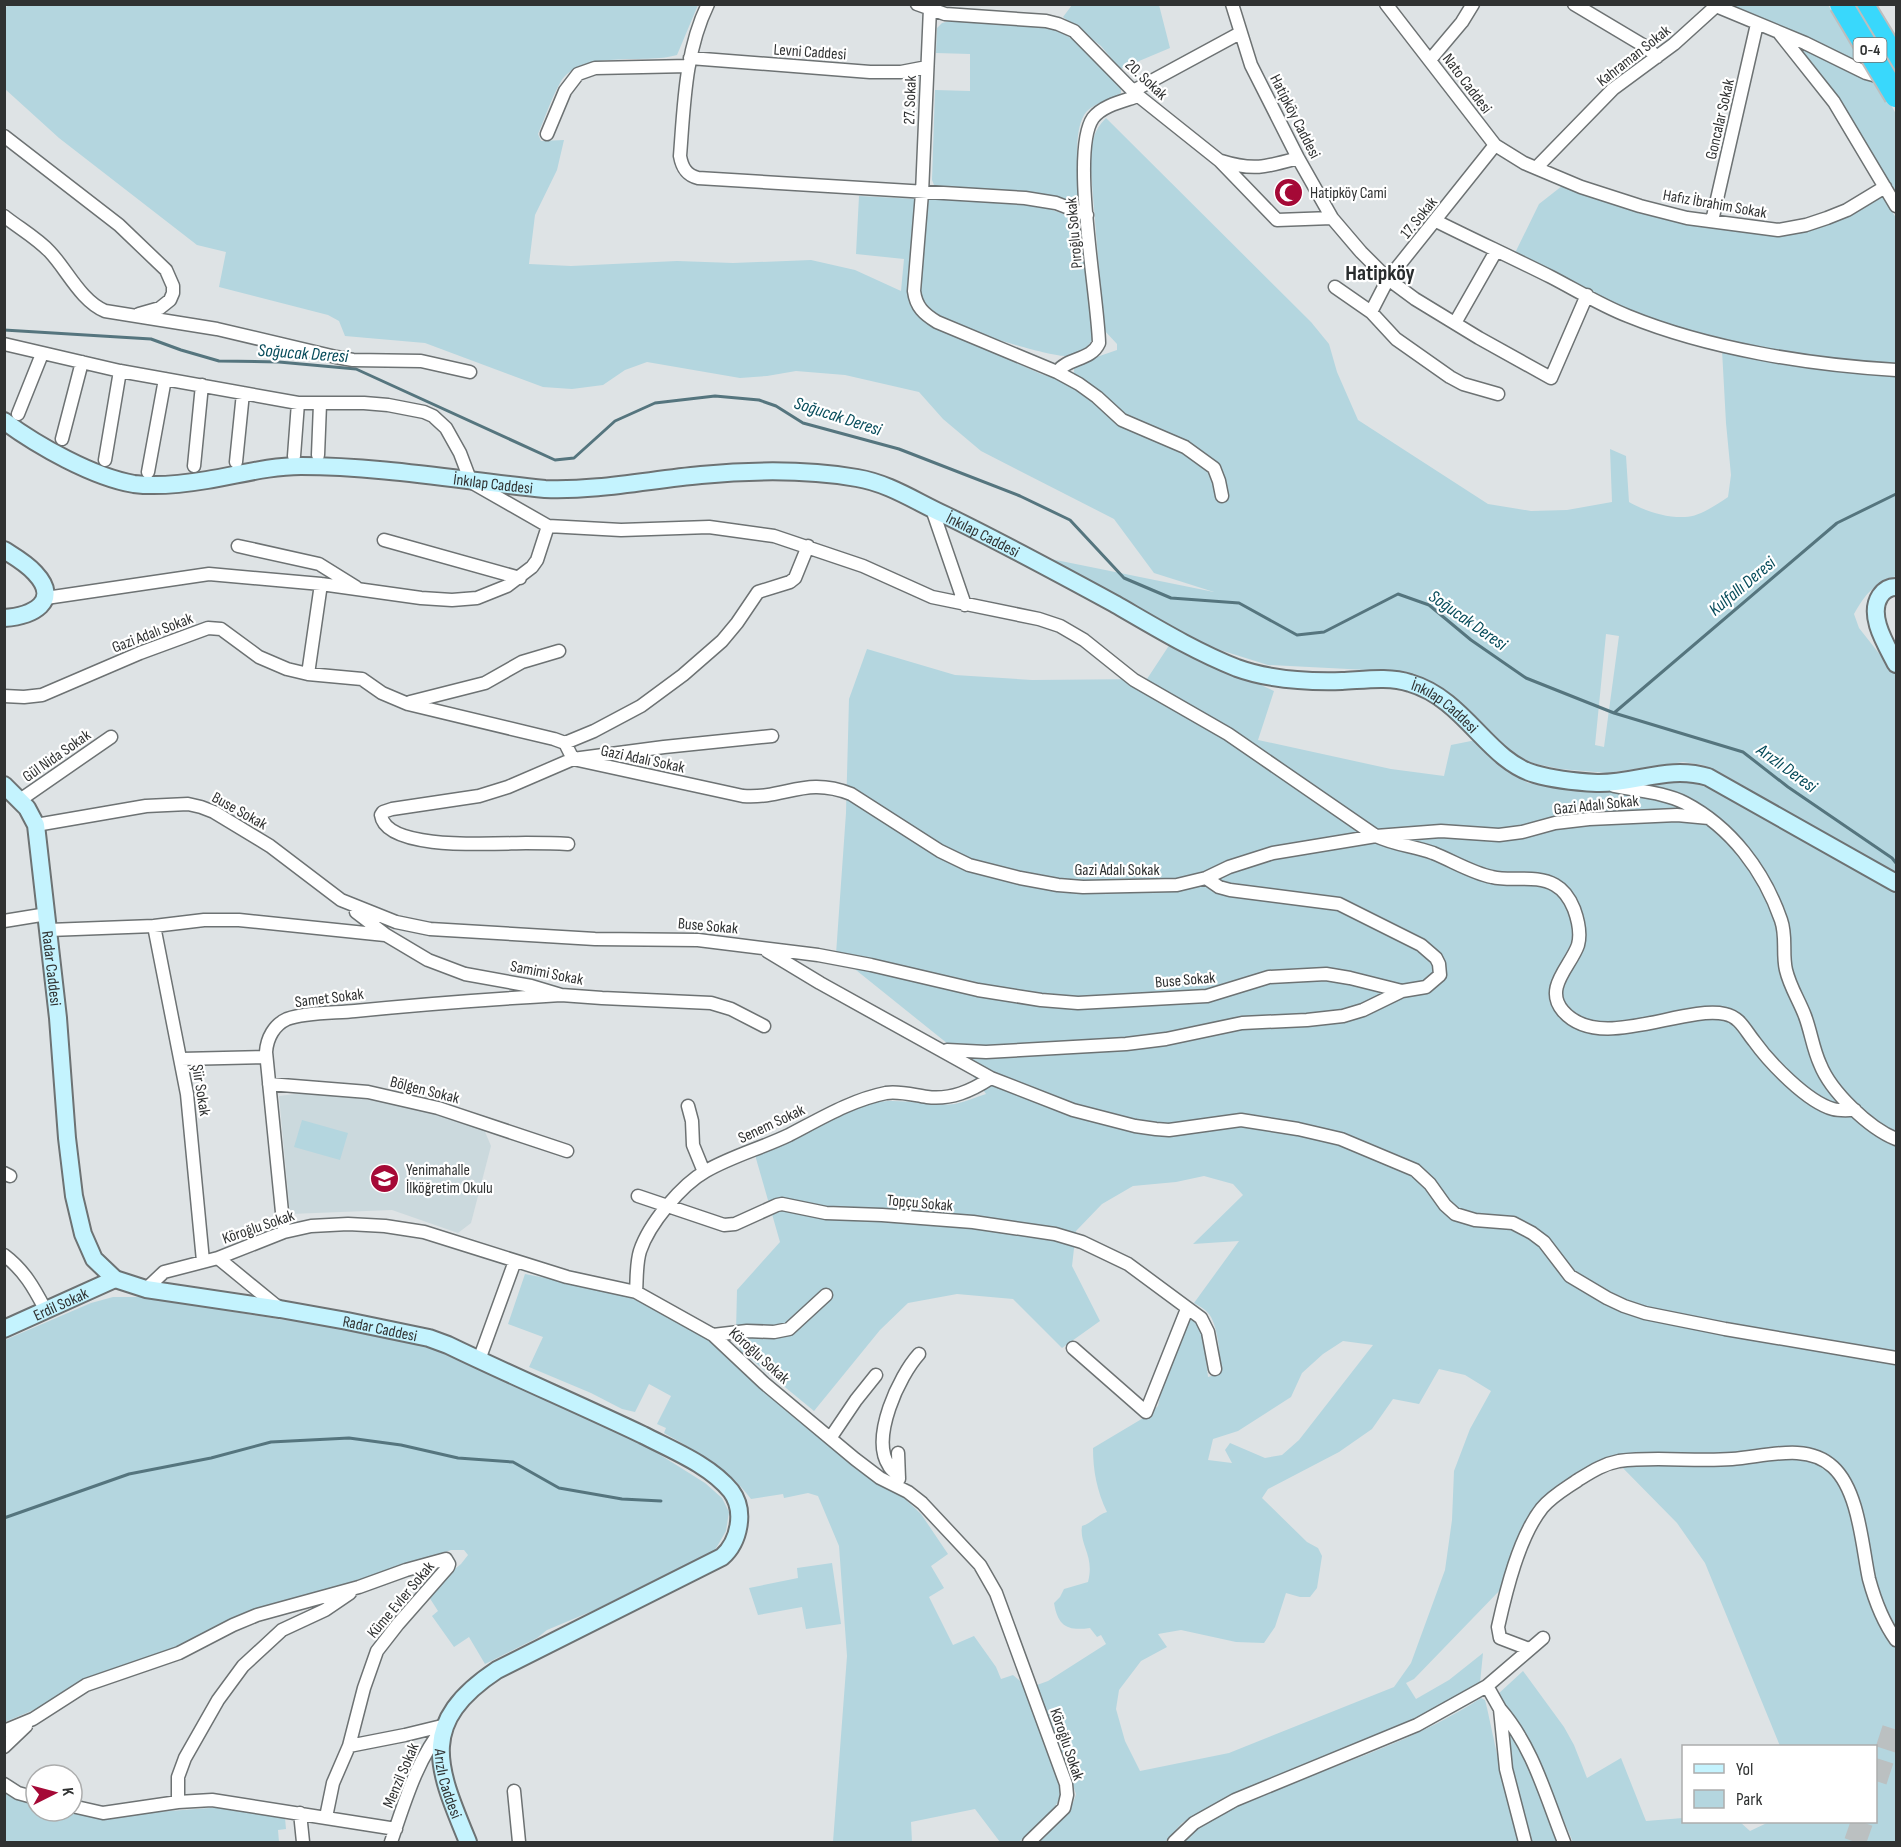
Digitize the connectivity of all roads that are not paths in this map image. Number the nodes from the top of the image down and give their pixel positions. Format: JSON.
{"nodes":[{"id":1,"x":708,"y":4,"type":"edge"},
{"id":2,"x":1232,"y":4,"type":"edge"},
{"id":3,"x":1386,"y":4,"type":"edge"},
{"id":4,"x":1473,"y":4,"type":"edge"},
{"id":5,"x":1574,"y":4,"type":"edge"},
{"id":6,"x":1842,"y":4,"type":"edge"},
{"id":7,"x":1862,"y":4,"type":"edge"},
{"id":8,"x":1717,"y":5,"type":"edge"},
{"id":9,"x":923,"y":7,"type":"edge"},
{"id":10,"x":977,"y":10,"type":"edge"},
{"id":11,"x":1757,"y":24,"type":"junction"},
{"id":12,"x":1240,"y":33,"type":"junction"},
{"id":13,"x":1780,"y":33,"type":"junction"},
{"id":14,"x":1657,"y":57,"type":"junction"},
{"id":15,"x":1430,"y":60,"type":"junction"},
{"id":16,"x":1896,"y":60,"type":"edge"},
{"id":17,"x":689,"y":62,"type":"junction"},
{"id":18,"x":927,"y":67,"type":"junction"},
{"id":19,"x":1896,"y":80,"type":"edge"},
{"id":20,"x":1136,"y":94,"type":"junction"},
{"id":21,"x":1896,"y":96,"type":"edge"},
{"id":22,"x":547,"y":134,"type":"dead end"},
{"id":23,"x":4,"y":136,"type":"edge"},
{"id":24,"x":1495,"y":145,"type":"junction"},
{"id":25,"x":1298,"y":158,"type":"junction"},
{"id":26,"x":1220,"y":161,"type":"junction"},
{"id":27,"x":1536,"y":168,"type":"junction"},
{"id":28,"x":1885,"y":187,"type":"junction"},
{"id":29,"x":922,"y":193,"type":"junction"},
{"id":30,"x":1896,"y":206,"type":"edge"},
{"id":31,"x":1087,"y":215,"type":"junction"},
{"id":32,"x":1332,"y":218,"type":"junction"},
{"id":33,"x":1436,"y":221,"type":"junction"},
{"id":34,"x":1712,"y":221,"type":"junction"},
{"id":35,"x":6,"y":222,"type":"edge"},
{"id":36,"x":1496,"y":250,"type":"junction"},
{"id":37,"x":1388,"y":279,"type":"junction"},
{"id":38,"x":1335,"y":287,"type":"dead end"},
{"id":39,"x":1587,"y":295,"type":"junction"},
{"id":40,"x":1371,"y":312,"type":"junction"},
{"id":41,"x":135,"y":315,"type":"junction"},
{"id":42,"x":1455,"y":323,"type":"junction"},
{"id":43,"x":4,"y":344,"type":"edge"},
{"id":44,"x":42,"y":354,"type":"junction"},
{"id":45,"x":82,"y":362,"type":"junction"},
{"id":46,"x":120,"y":370,"type":"junction"},
{"id":47,"x":1896,"y":370,"type":"edge"},
{"id":48,"x":470,"y":372,"type":"dead end"},
{"id":49,"x":1057,"y":372,"type":"junction"},
{"id":50,"x":165,"y":379,"type":"junction"},
{"id":51,"x":202,"y":385,"type":"junction"},
{"id":52,"x":243,"y":393,"type":"junction"},
{"id":53,"x":1498,"y":394,"type":"dead end"},
{"id":54,"x":298,"y":403,"type":"junction"},
{"id":55,"x":320,"y":404,"type":"junction"},
{"id":56,"x":11,"y":417,"type":"edge"},
{"id":57,"x":62,"y":439,"type":"dead end"},
{"id":58,"x":318,"y":455,"type":"dead end"},
{"id":59,"x":294,"y":456,"type":"dead end"},
{"id":60,"x":105,"y":460,"type":"dead end"},
{"id":61,"x":236,"y":462,"type":"dead end"},
{"id":62,"x":194,"y":466,"type":"dead end"},
{"id":63,"x":148,"y":472,"type":"dead end"},
{"id":64,"x":471,"y":482,"type":"junction"},
{"id":65,"x":1222,"y":496,"type":"dead end"},
{"id":66,"x":932,"y":509,"type":"junction"},
{"id":67,"x":548,"y":526,"type":"junction"},
{"id":68,"x":384,"y":540,"type":"dead end"},
{"id":69,"x":238,"y":546,"type":"dead end"},
{"id":70,"x":808,"y":546,"type":"junction"},
{"id":71,"x":4,"y":550,"type":"edge"},
{"id":72,"x":520,"y":578,"type":"junction"},
{"id":73,"x":321,"y":584,"type":"junction"},
{"id":74,"x":1895,"y":586,"type":"edge"},
{"id":75,"x":359,"y":590,"type":"junction"},
{"id":76,"x":45,"y":598,"type":"junction"},
{"id":77,"x":965,"y":605,"type":"junction"},
{"id":78,"x":4,"y":618,"type":"edge"},
{"id":79,"x":559,"y":651,"type":"dead end"},
{"id":80,"x":1896,"y":664,"type":"edge"},
{"id":81,"x":308,"y":674,"type":"junction"},
{"id":82,"x":4,"y":696,"type":"edge"},
{"id":83,"x":406,"y":703,"type":"junction"},
{"id":84,"x":772,"y":736,"type":"dead end"},
{"id":85,"x":111,"y":737,"type":"dead end"},
{"id":86,"x":565,"y":743,"type":"junction"},
{"id":87,"x":573,"y":759,"type":"junction"},
{"id":88,"x":1598,"y":783,"type":"junction"},
{"id":89,"x":4,"y":785,"type":"edge"},
{"id":90,"x":20,"y":800,"type":"junction"},
{"id":91,"x":1709,"y":818,"type":"junction"},
{"id":92,"x":36,"y":825,"type":"junction"},
{"id":93,"x":1377,"y":836,"type":"junction"},
{"id":94,"x":568,"y":844,"type":"dead end"},
{"id":95,"x":1206,"y":878,"type":"junction"},
{"id":96,"x":1896,"y":883,"type":"edge"},
{"id":97,"x":341,"y":900,"type":"junction"},
{"id":98,"x":4,"y":921,"type":"edge"},
{"id":99,"x":48,"y":922,"type":"junction"},
{"id":100,"x":154,"y":926,"type":"junction"},
{"id":101,"x":386,"y":935,"type":"junction"},
{"id":102,"x":761,"y":947,"type":"junction"},
{"id":103,"x":1402,"y":991,"type":"junction"},
{"id":104,"x":561,"y":995,"type":"junction"},
{"id":105,"x":764,"y":1026,"type":"dead end"},
{"id":106,"x":942,"y":1050,"type":"junction"},
{"id":107,"x":266,"y":1057,"type":"junction"},
{"id":108,"x":181,"y":1059,"type":"junction"},
{"id":109,"x":991,"y":1078,"type":"junction"},
{"id":110,"x":269,"y":1084,"type":"junction"},
{"id":111,"x":688,"y":1106,"type":"dead end"},
{"id":112,"x":1855,"y":1110,"type":"junction"},
{"id":113,"x":1896,"y":1139,"type":"edge"},
{"id":114,"x":567,"y":1151,"type":"dead end"},
{"id":115,"x":704,"y":1172,"type":"junction"},
{"id":116,"x":638,"y":1196,"type":"dead end"},
{"id":117,"x":668,"y":1206,"type":"junction"},
{"id":118,"x":284,"y":1232,"type":"junction"},
{"id":119,"x":4,"y":1255,"type":"edge"},
{"id":120,"x":218,"y":1258,"type":"junction"},
{"id":121,"x":203,"y":1261,"type":"junction"},
{"id":122,"x":515,"y":1261,"type":"junction"},
{"id":123,"x":115,"y":1279,"type":"junction"},
{"id":124,"x":146,"y":1289,"type":"junction"},
{"id":125,"x":636,"y":1292,"type":"junction"},
{"id":126,"x":826,"y":1295,"type":"dead end"},
{"id":127,"x":45,"y":1309,"type":"junction"},
{"id":128,"x":280,"y":1309,"type":"junction"},
{"id":129,"x":1187,"y":1309,"type":"junction"},
{"id":130,"x":4,"y":1329,"type":"edge"},
{"id":131,"x":713,"y":1335,"type":"junction"},
{"id":132,"x":1073,"y":1348,"type":"dead end"},
{"id":133,"x":920,"y":1354,"type":"dead end"},
{"id":134,"x":1896,"y":1358,"type":"edge"},
{"id":135,"x":479,"y":1360,"type":"junction"},
{"id":136,"x":1215,"y":1369,"type":"dead end"},
{"id":137,"x":876,"y":1375,"type":"dead end"},
{"id":138,"x":831,"y":1437,"type":"junction"},
{"id":139,"x":898,"y":1453,"type":"dead end"},
{"id":140,"x":899,"y":1481,"type":"junction"},
{"id":141,"x":359,"y":1587,"type":"junction"},
{"id":142,"x":1543,"y":1638,"type":"dead end"},
{"id":143,"x":1896,"y":1641,"type":"edge"},
{"id":144,"x":1529,"y":1649,"type":"junction"},
{"id":145,"x":1487,"y":1686,"type":"junction"},
{"id":146,"x":1500,"y":1709,"type":"junction"},
{"id":147,"x":33,"y":1719,"type":"junction"},
{"id":148,"x":446,"y":1725,"type":"junction"},
{"id":149,"x":4,"y":1731,"type":"edge"},
{"id":150,"x":349,"y":1746,"type":"junction"},
{"id":151,"x":4,"y":1747,"type":"edge"},
{"id":152,"x":4,"y":1784,"type":"edge"},
{"id":153,"x":514,"y":1791,"type":"dead end"},
{"id":154,"x":24,"y":1795,"type":"edge"},
{"id":155,"x":178,"y":1802,"type":"junction"},
{"id":156,"x":84,"y":1809,"type":"edge"},
{"id":157,"x":300,"y":1814,"type":"junction"},
{"id":158,"x":326,"y":1817,"type":"junction"},
{"id":159,"x":396,"y":1828,"type":"junction"},
{"id":160,"x":303,"y":1842,"type":"edge"},
{"id":161,"x":391,"y":1842,"type":"edge"},
{"id":162,"x":468,"y":1842,"type":"edge"},
{"id":163,"x":519,"y":1842,"type":"edge"},
{"id":164,"x":1029,"y":1842,"type":"edge"},
{"id":165,"x":1174,"y":1842,"type":"edge"},
{"id":166,"x":1525,"y":1842,"type":"edge"},
{"id":167,"x":1564,"y":1842,"type":"edge"}],
"edges":[{"from":1,"to":17,"type":"street"},
{"from":2,"to":12,"type":"street","name":"Hatipköy Caddesi"},
{"from":3,"to":15,"type":"street","name":"Nato Caddesi"},
{"from":4,"to":15,"type":"street"},
{"from":5,"to":14,"type":"street"},
{"from":6,"to":21,"type":"highway","number":"O-4","bridge":true},
{"from":7,"to":16,"type":"highway","number":"O-4"},
{"from":8,"to":11,"type":"street","name":"Kahraman Sokak"},
{"from":8,"to":14,"type":"street","name":"Kahraman Sokak"},
{"from":9,"to":10,"type":"street","name":"20. Sokak"},
{"from":9,"to":18,"type":"street","name":"27. Sokak"},
{"from":10,"to":20,"type":"street","name":"20. Sokak"},
{"from":11,"to":13,"type":"street","name":"Kahraman Sokak"},
{"from":11,"to":34,"type":"street","name":"Goncalar Sokak"},
{"from":12,"to":20,"type":"street","name":"Pıroğlu Sokak"},
{"from":12,"to":25,"type":"street","name":"Hatipköy Caddesi"},
{"from":13,"to":19,"type":"street","name":"Kahraman Sokak"},
{"from":13,"to":28,"type":"street"},
{"from":14,"to":27,"type":"street","name":"Kahraman Sokak"},
{"from":15,"to":24,"type":"street","name":"Nato Caddesi"},
{"from":17,"to":18,"type":"street","name":"Levni Caddesi"},
{"from":17,"to":22,"type":"street","name":"Levni Caddesi"},
{"from":17,"to":29,"type":"street"},
{"from":18,"to":29,"type":"street","name":"27. Sokak"},
{"from":20,"to":26,"type":"street","name":"20. Sokak"},
{"from":20,"to":31,"type":"street","name":"Pıroğlu Sokak"},
{"from":23,"to":41,"type":"street"},
{"from":24,"to":27,"type":"street","name":"Nato Caddesi"},
{"from":24,"to":33,"type":"street","name":"17. Sokak"},
{"from":25,"to":26,"type":"street"},
{"from":25,"to":32,"type":"street","name":"Hatipköy Caddesi"},
{"from":26,"to":32,"type":"street","name":"20. Sokak"},
{"from":27,"to":34,"type":"street","name":"Hafız İbrahim Sokak"},
{"from":28,"to":30,"type":"street"},
{"from":28,"to":34,"type":"street","name":"Hafız İbrahim Sokak"},
{"from":29,"to":31,"type":"street"},
{"from":29,"to":49,"type":"street","name":"27. Sokak"},
{"from":31,"to":49,"type":"street","name":"Pıroğlu Sokak"},
{"from":32,"to":37,"type":"street","name":"Hatipköy Caddesi"},
{"from":33,"to":36,"type":"street"},
{"from":33,"to":37,"type":"street","name":"17. Sokak"},
{"from":35,"to":41,"type":"street"},
{"from":36,"to":39,"type":"street"},
{"from":36,"to":42,"type":"street"},
{"from":37,"to":40,"type":"street","name":"17. Sokak"},
{"from":37,"to":42,"type":"street","name":"Hatipköy Caddesi"},
{"from":38,"to":40,"type":"street"},
{"from":39,"to":42,"type":"street","name":"Hatipköy Caddesi"},
{"from":39,"to":47,"type":"street"},
{"from":40,"to":53,"type":"street"},
{"from":41,"to":48,"type":"street"},
{"from":43,"to":44,"type":"street"},
{"from":44,"to":45,"type":"street"},
{"from":44,"to":56,"type":"street"},
{"from":45,"to":46,"type":"street"},
{"from":45,"to":57,"type":"street"},
{"from":46,"to":50,"type":"street"},
{"from":46,"to":60,"type":"street"},
{"from":49,"to":65,"type":"street","name":"27. Sokak"},
{"from":50,"to":51,"type":"street"},
{"from":50,"to":63,"type":"street"},
{"from":51,"to":52,"type":"street"},
{"from":51,"to":62,"type":"street"},
{"from":52,"to":54,"type":"street"},
{"from":52,"to":61,"type":"street"},
{"from":54,"to":55,"type":"street"},
{"from":54,"to":59,"type":"street"},
{"from":55,"to":58,"type":"street"},
{"from":55,"to":64,"type":"street"},
{"from":56,"to":64,"type":"street","name":"İnkılap Caddesi"},
{"from":64,"to":66,"type":"street","name":"İnkılap Caddesi"},
{"from":64,"to":67,"type":"street"},
{"from":66,"to":77,"type":"street"},
{"from":66,"to":88,"type":"street","name":"İnkılap Caddesi"},
{"from":67,"to":70,"type":"street"},
{"from":67,"to":72,"type":"street"},
{"from":68,"to":72,"type":"street"},
{"from":69,"to":75,"type":"street"},
{"from":70,"to":77,"type":"street"},
{"from":70,"to":86,"type":"street"},
{"from":71,"to":76,"type":"street"},
{"from":72,"to":75,"type":"street"},
{"from":73,"to":75,"type":"street"},
{"from":73,"to":76,"type":"street"},
{"from":73,"to":81,"type":"street"},
{"from":74,"to":80,"type":"street"},
{"from":76,"to":78,"type":"street"},
{"from":77,"to":93,"type":"street"},
{"from":79,"to":83,"type":"street"},
{"from":81,"to":82,"type":"street","name":"Gazi Adalı Sokak"},
{"from":81,"to":83,"type":"street","name":"Gazi Adalı Sokak"},
{"from":83,"to":86,"type":"street","name":"Gazi Adalı Sokak"},
{"from":84,"to":87,"type":"street"},
{"from":85,"to":90,"type":"street","name":"Gül Nida Sokak"},
{"from":86,"to":87,"type":"street"},
{"from":87,"to":94,"type":"street"},
{"from":87,"to":95,"type":"street","name":"Gazi Adalı Sokak"},
{"from":88,"to":91,"type":"street"},
{"from":88,"to":96,"type":"street","name":"İnkılap Caddesi"},
{"from":89,"to":90,"type":"street","name":"Radar Caddesi"},
{"from":90,"to":92,"type":"street","name":"Radar Caddesi"},
{"from":91,"to":93,"type":"street","name":"Gazi Adalı Sokak"},
{"from":91,"to":112,"type":"street"},
{"from":92,"to":97,"type":"street","name":"Buse Sokak"},
{"from":92,"to":99,"type":"street","name":"Radar Caddesi"},
{"from":93,"to":95,"type":"street","name":"Gazi Adalı Sokak"},
{"from":93,"to":112,"type":"street"},
{"from":95,"to":103,"type":"street"},
{"from":97,"to":101,"type":"street","name":"Samimi Sokak"},
{"from":97,"to":102,"type":"street","name":"Buse Sokak"},
{"from":98,"to":99,"type":"street"},
{"from":99,"to":100,"type":"street"},
{"from":99,"to":123,"type":"street","name":"Radar Caddesi"},
{"from":100,"to":101,"type":"street"},
{"from":100,"to":108,"type":"street","name":"Şiir Sokak"},
{"from":101,"to":104,"type":"street","name":"Samimi Sokak"},
{"from":102,"to":103,"type":"street","name":"Buse Sokak"},
{"from":102,"to":106,"type":"street"},
{"from":103,"to":106,"type":"street"},
{"from":104,"to":105,"type":"street","name":"Samimi Sokak"},
{"from":104,"to":107,"type":"street","name":"Samet Sokak"},
{"from":106,"to":109,"type":"street"},
{"from":107,"to":108,"type":"street"},
{"from":107,"to":110,"type":"street","name":"Samet Sokak"},
{"from":108,"to":121,"type":"street","name":"Şiir Sokak"},
{"from":109,"to":115,"type":"street","name":"Senem Sokak"},
{"from":109,"to":134,"type":"street"},
{"from":110,"to":114,"type":"street","name":"Bölgen Sokak"},
{"from":110,"to":118,"type":"street","name":"Samet Sokak"},
{"from":111,"to":115,"type":"street"},
{"from":112,"to":113,"type":"street"},
{"from":115,"to":117,"type":"street","name":"Senem Sokak"},
{"from":116,"to":117,"type":"street","name":"Topçu Sokak"},
{"from":117,"to":125,"type":"street","name":"Senem Sokak"},
{"from":117,"to":129,"type":"street","name":"Topçu Sokak"},
{"from":118,"to":120,"type":"street","name":"Köroğlu Sokak"},
{"from":118,"to":122,"type":"street","name":"Köroğlu Sokak"},
{"from":119,"to":127,"type":"street"},
{"from":120,"to":121,"type":"street","name":"Köroğlu Sokak"},
{"from":120,"to":128,"type":"street"},
{"from":121,"to":124,"type":"street","name":"Köroğlu Sokak"},
{"from":122,"to":125,"type":"street","name":"Köroğlu Sokak"},
{"from":122,"to":135,"type":"street"},
{"from":123,"to":124,"type":"street","name":"Radar Caddesi"},
{"from":123,"to":127,"type":"street","name":"Erdil Sokak"},
{"from":124,"to":128,"type":"street","name":"Radar Caddesi"},
{"from":125,"to":131,"type":"street","name":"Köroğlu Sokak"},
{"from":126,"to":131,"type":"street"},
{"from":127,"to":130,"type":"street","name":"Erdil Sokak"},
{"from":128,"to":135,"type":"street","name":"Radar Caddesi"},
{"from":129,"to":132,"type":"street"},
{"from":129,"to":136,"type":"street","name":"Topçu Sokak"},
{"from":131,"to":138,"type":"street","name":"Köroğlu Sokak"},
{"from":133,"to":140,"type":"street"},
{"from":135,"to":148,"type":"street","name":"Radar Caddesi"},
{"from":137,"to":138,"type":"street"},
{"from":138,"to":140,"type":"street","name":"Köroğlu Sokak"},
{"from":139,"to":140,"type":"street"},
{"from":140,"to":164,"type":"street","name":"Köroğlu Sokak"},
{"from":141,"to":147,"type":"street","name":"Küme Evler Sokak"},
{"from":141,"to":150,"type":"street","name":"Küme Evler Sokak"},
{"from":141,"to":155,"type":"street","name":"Küme Evler Sokak"},
{"from":142,"to":144,"type":"street"},
{"from":143,"to":144,"type":"street"},
{"from":144,"to":145,"type":"street"},
{"from":145,"to":146,"type":"street"},
{"from":145,"to":165,"type":"street"},
{"from":146,"to":166,"type":"street"},
{"from":146,"to":167,"type":"street"},
{"from":147,"to":149,"type":"street","name":"Küme Evler Sokak"},
{"from":147,"to":151,"type":"street","name":"Küme Evler Sokak"},
{"from":148,"to":150,"type":"street"},
{"from":148,"to":159,"type":"street","name":"Menzil Sokak"},
{"from":148,"to":162,"type":"street","name":"Arızlı Caddesi"},
{"from":150,"to":158,"type":"street","name":"Küme Evler Sokak"},
{"from":152,"to":154,"type":"street"},
{"from":153,"to":163,"type":"street"},
{"from":155,"to":156,"type":"street"},
{"from":155,"to":157,"type":"street"},
{"from":157,"to":158,"type":"street"},
{"from":157,"to":160,"type":"street"},
{"from":158,"to":159,"type":"street"},
{"from":159,"to":161,"type":"street","name":"Menzil Sokak"}]}
